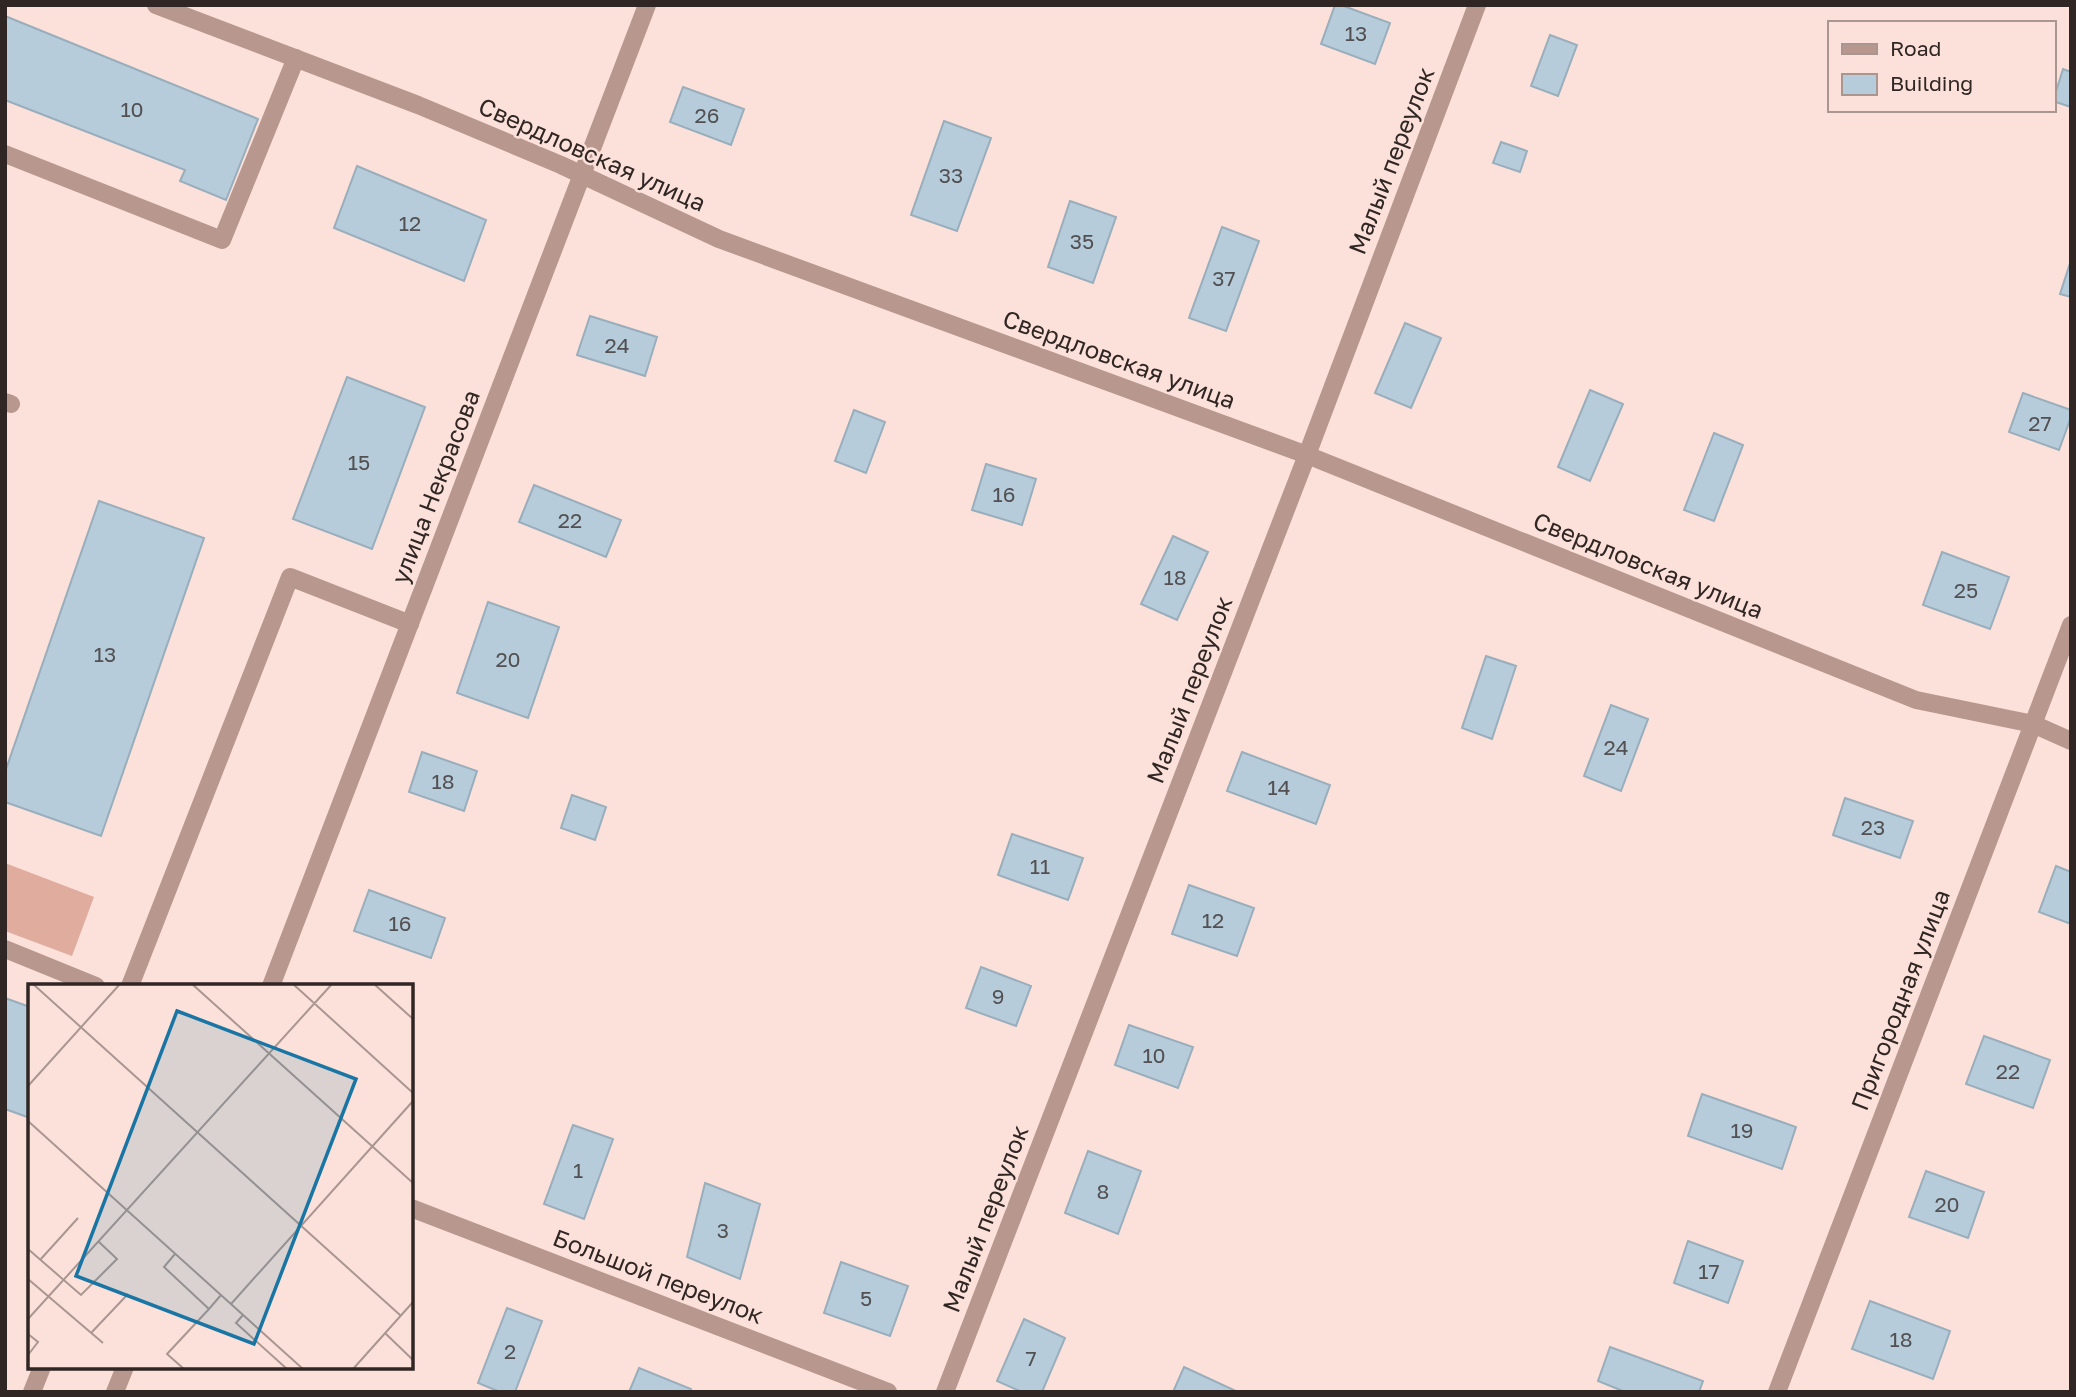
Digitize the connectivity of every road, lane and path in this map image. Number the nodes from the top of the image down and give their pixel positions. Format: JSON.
{"nodes":[{"id":1,"x":156,"y":5,"type":"edge"},
{"id":2,"x":647,"y":5,"type":"edge"},
{"id":3,"x":1477,"y":5,"type":"edge"},
{"id":4,"x":296,"y":58,"type":"junction"},
{"id":5,"x":5,"y":154,"type":"edge"},
{"id":6,"x":581,"y":174,"type":"junction"},
{"id":7,"x":1307,"y":455,"type":"junction"},
{"id":8,"x":410,"y":624,"type":"junction"},
{"id":9,"x":2071,"y":625,"type":"edge"},
{"id":10,"x":2033,"y":724,"type":"junction"},
{"id":11,"x":2071,"y":741,"type":"edge"},
{"id":12,"x":5,"y":949,"type":"edge"},
{"id":13,"x":91,"y":984,"type":"edge"},
{"id":14,"x":131,"y":984,"type":"edge"},
{"id":15,"x":272,"y":984,"type":"edge"},
{"id":16,"x":413,"y":1209,"type":"edge"},
{"id":17,"x":41,"y":1369,"type":"edge"},
{"id":18,"x":124,"y":1369,"type":"edge"},
{"id":19,"x":32,"y":1392,"type":"edge"},
{"id":20,"x":115,"y":1392,"type":"edge"},
{"id":21,"x":888,"y":1392,"type":"edge"},
{"id":22,"x":945,"y":1392,"type":"edge"},
{"id":23,"x":1777,"y":1392,"type":"edge"}],
"edges":[{"from":1,"to":4,"type":"street","name":"Свердловская улица"},
{"from":2,"to":6,"type":"street","name":"улица Некрасова"},
{"from":3,"to":7,"type":"street","name":"Малый переулок"},
{"from":4,"to":5,"type":"street"},
{"from":4,"to":6,"type":"street","name":"Свердловская улица"},
{"from":6,"to":7,"type":"street","name":"Свердловская улица"},
{"from":6,"to":8,"type":"street","name":"улица Некрасова"},
{"from":7,"to":10,"type":"street","name":"Свердловская улица"},
{"from":7,"to":22,"type":"street","name":"Малый переулок"},
{"from":8,"to":14,"type":"street"},
{"from":8,"to":15,"type":"street","name":"улица Некрасова"},
{"from":9,"to":10,"type":"street","name":"Пригородная улица"},
{"from":10,"to":11,"type":"street","name":"Свердловская улица"},
{"from":10,"to":23,"type":"street","name":"Пригородная улица"},
{"from":12,"to":13,"type":"street"},
{"from":16,"to":21,"type":"street","name":"Большой переулок"},
{"from":17,"to":19,"type":"street"},
{"from":18,"to":20,"type":"street"}]}
